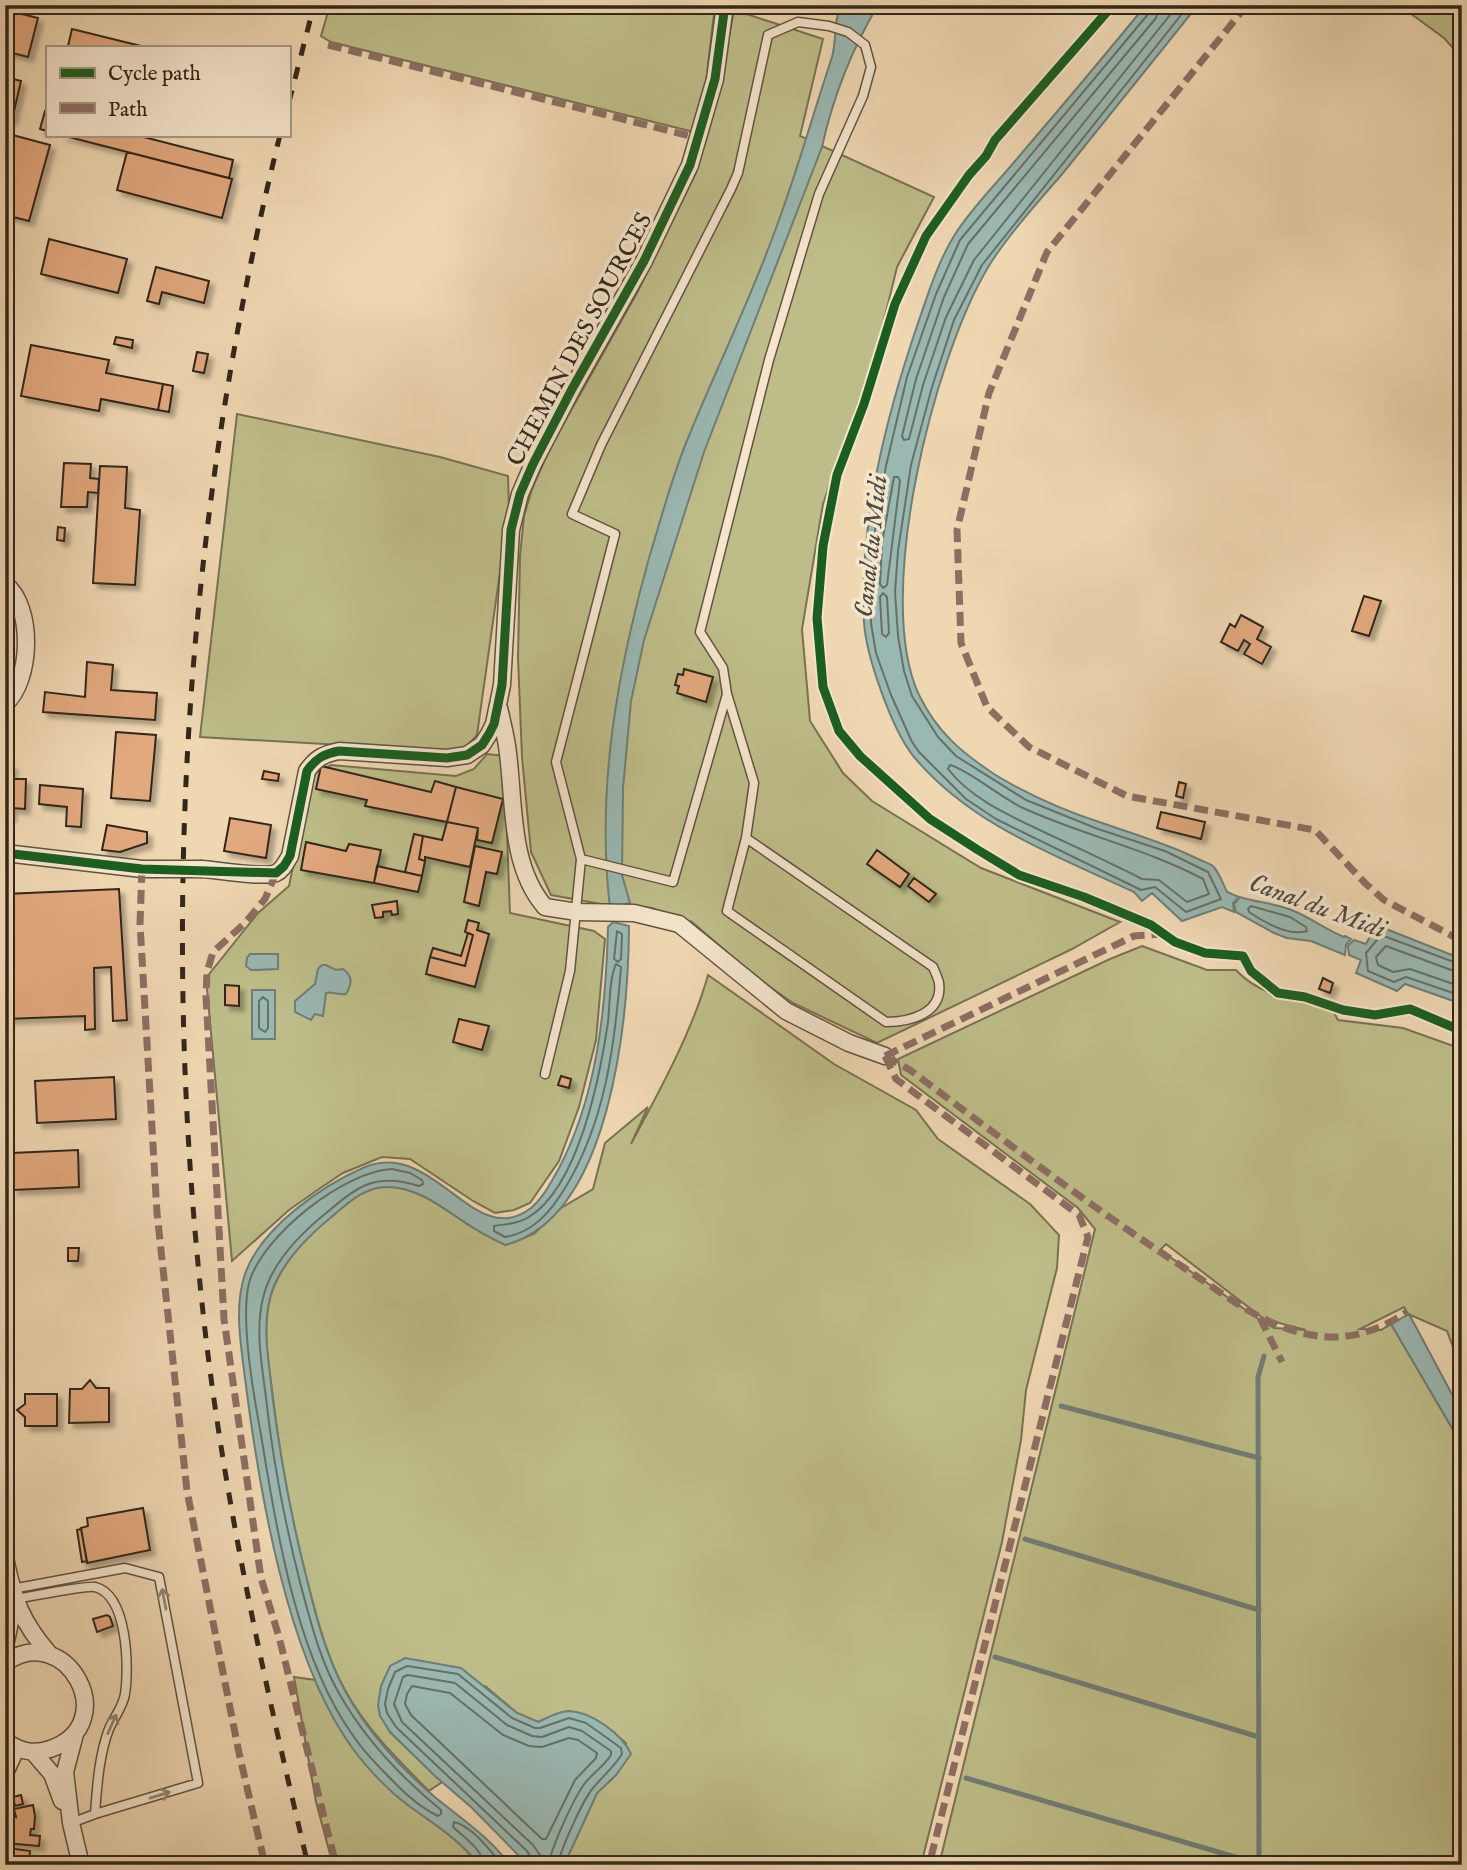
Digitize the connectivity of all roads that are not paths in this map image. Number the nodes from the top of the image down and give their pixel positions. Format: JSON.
{"nodes":[{"id":1,"x":725,"y":5,"type":"edge"},
{"id":2,"x":5,"y":584,"type":"edge"},
{"id":3,"x":727,"y":694,"type":"junction"},
{"id":4,"x":5,"y":704,"type":"edge"},
{"id":5,"x":498,"y":706,"type":"junction"},
{"id":6,"x":746,"y":838,"type":"junction"},
{"id":7,"x":5,"y":853,"type":"edge"},
{"id":8,"x":581,"y":859,"type":"junction"},
{"id":9,"x":577,"y":912,"type":"junction"},
{"id":10,"x":885,"y":1056,"type":"dead end"},
{"id":11,"x":545,"y":1073,"type":"dead end"},
{"id":12,"x":5,"y":1558,"type":"edge"},
{"id":13,"x":13,"y":1591,"type":"junction"},
{"id":14,"x":5,"y":1646,"type":"edge"},
{"id":15,"x":50,"y":1655,"type":"junction"},
{"id":16,"x":5,"y":1663,"type":"edge"},
{"id":17,"x":75,"y":1734,"type":"junction"},
{"id":18,"x":11,"y":1745,"type":"edge"},
{"id":19,"x":34,"y":1753,"type":"junction"},
{"id":20,"x":5,"y":1773,"type":"edge"},
{"id":21,"x":95,"y":1814,"type":"junction"},
{"id":22,"x":71,"y":1823,"type":"junction"},
{"id":23,"x":81,"y":1865,"type":"edge"}],
"edges":[{"from":1,"to":5,"type":"street","name":"CHEMIN DES SOURCES"},
{"from":2,"to":4,"type":"street"},
{"from":3,"to":6,"type":"lane"},
{"from":3,"to":8,"type":"lane"},
{"from":3,"to":8,"type":"lane"},
{"from":5,"to":7,"type":"street","name":"CHEMIN DES SOURCES","bridge":true},
{"from":5,"to":9,"type":"street"},
{"from":6,"to":6,"type":"lane"},
{"from":8,"to":9,"type":"lane"},
{"from":9,"to":10,"type":"street"},
{"from":9,"to":11,"type":"lane"},
{"from":12,"to":13,"type":"street"},
{"from":13,"to":14,"type":"street"},
{"from":13,"to":15,"type":"street"},
{"from":21,"to":13,"type":"lane","one_way":true},
{"from":21,"to":13,"type":"lane","one_way":true},
{"from":15,"to":16,"type":"street"},
{"from":15,"to":17,"type":"street"},
{"from":17,"to":19,"type":"street"},
{"from":17,"to":22,"type":"street"},
{"from":18,"to":19,"type":"street"},
{"from":18,"to":20,"type":"street"},
{"from":19,"to":22,"type":"street"},
{"from":21,"to":22,"type":"lane"},
{"from":22,"to":23,"type":"street"}]}
